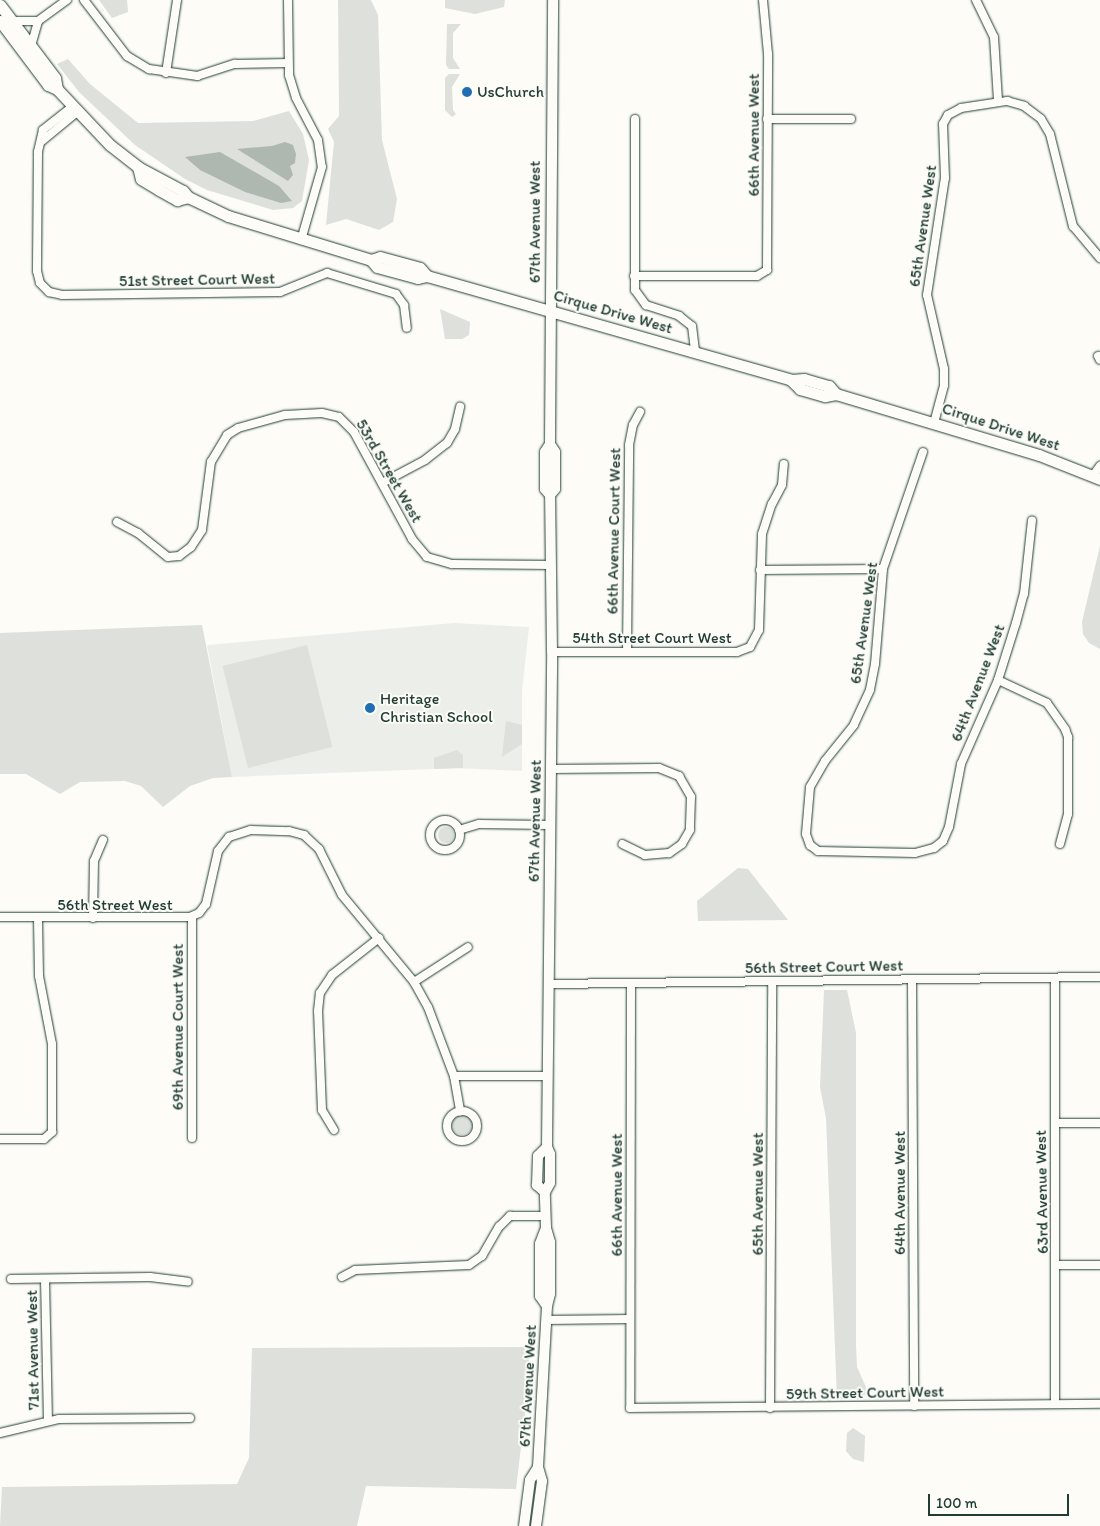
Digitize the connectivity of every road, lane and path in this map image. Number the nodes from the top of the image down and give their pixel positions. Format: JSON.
{"nodes":[{"id":1,"x":67,"y":0,"type":"edge"},
{"id":2,"x":84,"y":0,"type":"edge"},
{"id":3,"x":177,"y":0,"type":"edge"},
{"id":4,"x":288,"y":0,"type":"edge"},
{"id":5,"x":553,"y":0,"type":"edge"},
{"id":6,"x":763,"y":0,"type":"edge"},
{"id":7,"x":976,"y":0,"type":"edge"},
{"id":8,"x":0,"y":5,"type":"edge"},
{"id":9,"x":6,"y":21,"type":"edge"},
{"id":10,"x":38,"y":22,"type":"junction"},
{"id":11,"x":31,"y":47,"type":"junction"},
{"id":12,"x":288,"y":63,"type":"junction"},
{"id":13,"x":166,"y":73,"type":"junction"},
{"id":14,"x":57,"y":90,"type":"junction"},
{"id":15,"x":998,"y":101,"type":"junction"},
{"id":16,"x":74,"y":110,"type":"junction"},
{"id":17,"x":635,"y":119,"type":"dead end"},
{"id":18,"x":767,"y":119,"type":"junction"},
{"id":19,"x":851,"y":119,"type":"dead end"},
{"id":20,"x":302,"y":240,"type":"junction"},
{"id":21,"x":1100,"y":258,"type":"edge"},
{"id":22,"x":634,"y":276,"type":"junction"},
{"id":23,"x":550,"y":311,"type":"junction"},
{"id":24,"x":407,"y":328,"type":"dead end"},
{"id":25,"x":695,"y":352,"type":"junction"},
{"id":26,"x":460,"y":406,"type":"dead end"},
{"id":27,"x":640,"y":412,"type":"dead end"},
{"id":28,"x":934,"y":423,"type":"junction"},
{"id":29,"x":923,"y":452,"type":"dead end"},
{"id":30,"x":784,"y":464,"type":"dead end"},
{"id":31,"x":1100,"y":466,"type":"edge"},
{"id":32,"x":1097,"y":480,"type":"edge"},
{"id":33,"x":382,"y":483,"type":"junction"},
{"id":34,"x":1032,"y":520,"type":"dead end"},
{"id":35,"x":117,"y":522,"type":"dead end"},
{"id":36,"x":551,"y":565,"type":"junction"},
{"id":37,"x":883,"y":569,"type":"junction"},
{"id":38,"x":760,"y":570,"type":"junction"},
{"id":39,"x":552,"y":652,"type":"junction"},
{"id":40,"x":627,"y":652,"type":"junction"},
{"id":41,"x":998,"y":680,"type":"junction"},
{"id":42,"x":551,"y":769,"type":"junction"},
{"id":43,"x":549,"y":825,"type":"junction"},
{"id":44,"x":459,"y":830,"type":"junction"},
{"id":45,"x":103,"y":840,"type":"dead end"},
{"id":46,"x":622,"y":844,"type":"dead end"},
{"id":47,"x":1060,"y":844,"type":"dead end"},
{"id":48,"x":934,"y":848,"type":"joint"},
{"id":49,"x":0,"y":917,"type":"edge"},
{"id":50,"x":192,"y":917,"type":"junction"},
{"id":51,"x":93,"y":918,"type":"junction"},
{"id":52,"x":38,"y":919,"type":"junction"},
{"id":53,"x":379,"y":938,"type":"junction"},
{"id":54,"x":468,"y":947,"type":"dead end"},
{"id":55,"x":1100,"y":977,"type":"edge"},
{"id":56,"x":1055,"y":979,"type":"junction"},
{"id":57,"x":912,"y":980,"type":"junction"},
{"id":58,"x":772,"y":981,"type":"junction"},
{"id":59,"x":414,"y":982,"type":"junction"},
{"id":60,"x":631,"y":983,"type":"junction"},
{"id":61,"x":549,"y":984,"type":"junction"},
{"id":62,"x":454,"y":1076,"type":"junction"},
{"id":63,"x":548,"y":1076,"type":"junction"},
{"id":64,"x":460,"y":1111,"type":"dead end"},
{"id":65,"x":1055,"y":1122,"type":"junction"},
{"id":66,"x":1100,"y":1122,"type":"edge"},
{"id":67,"x":334,"y":1130,"type":"dead end"},
{"id":68,"x":192,"y":1138,"type":"dead end"},
{"id":69,"x":0,"y":1139,"type":"edge"},
{"id":70,"x":546,"y":1216,"type":"junction"},
{"id":71,"x":1100,"y":1265,"type":"edge"},
{"id":72,"x":1057,"y":1266,"type":"junction"},
{"id":73,"x":342,"y":1277,"type":"dead end"},
{"id":74,"x":11,"y":1279,"type":"dead end"},
{"id":75,"x":45,"y":1279,"type":"junction"},
{"id":76,"x":188,"y":1282,"type":"dead end"},
{"id":77,"x":630,"y":1319,"type":"junction"},
{"id":78,"x":546,"y":1320,"type":"junction"},
{"id":79,"x":1055,"y":1404,"type":"junction"},
{"id":80,"x":1100,"y":1404,"type":"edge"},
{"id":81,"x":914,"y":1406,"type":"junction"},
{"id":82,"x":630,"y":1408,"type":"joint"},
{"id":83,"x":770,"y":1408,"type":"junction"},
{"id":84,"x":190,"y":1418,"type":"dead end"},
{"id":85,"x":48,"y":1420,"type":"junction"},
{"id":86,"x":0,"y":1433,"type":"edge"},
{"id":87,"x":538,"y":1467,"type":"junction"},
{"id":88,"x":524,"y":1526,"type":"edge"},
{"id":89,"x":536,"y":1526,"type":"edge"}],
"edges":[{"from":1,"to":10,"type":"street"},
{"from":2,"to":13,"type":"street"},
{"from":3,"to":13,"type":"street"},
{"from":4,"to":12,"type":"street"},
{"from":5,"to":23,"type":"street","name":"67th Avenue West"},
{"from":6,"to":18,"type":"street","name":"66th Avenue West"},
{"from":7,"to":15,"type":"street"},
{"from":8,"to":9,"type":"main road","name":"Cirque Drive West"},
{"from":9,"to":10,"type":"street"},
{"from":9,"to":11,"type":"main road","name":"Cirque Drive West"},
{"from":9,"to":14,"type":"main road","name":"Cirque Drive West"},
{"from":10,"to":11,"type":"street"},
{"from":11,"to":14,"type":"main road","name":"Cirque Drive West"},
{"from":12,"to":13,"type":"street"},
{"from":12,"to":20,"type":"street"},
{"from":14,"to":16,"type":"main road","name":"Cirque Drive West"},
{"from":15,"to":21,"type":"street"},
{"from":15,"to":28,"type":"street","name":"65th Avenue West"},
{"from":16,"to":20,"type":"main road","name":"Cirque Drive West"},
{"from":16,"to":24,"type":"street","name":"51st Street Court West"},
{"from":17,"to":22,"type":"street"},
{"from":18,"to":19,"type":"street"},
{"from":18,"to":22,"type":"street","name":"66th Avenue West"},
{"from":20,"to":23,"type":"main road","name":"Cirque Drive West"},
{"from":22,"to":25,"type":"street"},
{"from":23,"to":25,"type":"main road","name":"Cirque Drive West"},
{"from":23,"to":36,"type":"street","name":"67th Avenue West"},
{"from":25,"to":28,"type":"main road","name":"Cirque Drive West"},
{"from":26,"to":33,"type":"street"},
{"from":27,"to":40,"type":"street","name":"66th Avenue Court West"},
{"from":28,"to":32,"type":"main road","name":"Cirque Drive West"},
{"from":29,"to":37,"type":"street","name":"65th Avenue West"},
{"from":30,"to":38,"type":"street"},
{"from":31,"to":32,"type":"street"},
{"from":33,"to":35,"type":"street","name":"53rd Street West"},
{"from":33,"to":36,"type":"street","name":"53rd Street West"},
{"from":34,"to":41,"type":"street","name":"64th Avenue West"},
{"from":36,"to":39,"type":"street","name":"67th Avenue West"},
{"from":37,"to":38,"type":"street"},
{"from":37,"to":48,"type":"street","name":"65th Avenue West"},
{"from":38,"to":40,"type":"street","name":"54th Street Court West"},
{"from":39,"to":40,"type":"street","name":"54th Street Court West"},
{"from":39,"to":42,"type":"street","name":"67th Avenue West"},
{"from":41,"to":47,"type":"street"},
{"from":41,"to":48,"type":"street","name":"64th Avenue West"},
{"from":42,"to":43,"type":"street","name":"67th Avenue West"},
{"from":42,"to":46,"type":"street"},
{"from":43,"to":44,"type":"street"},
{"from":43,"to":61,"type":"street","name":"67th Avenue West"},
{"from":44,"to":44,"type":"street"},
{"from":45,"to":51,"type":"street"},
{"from":49,"to":52,"type":"street","name":"56th Street West"},
{"from":50,"to":51,"type":"street","name":"56th Street West"},
{"from":50,"to":53,"type":"street"},
{"from":50,"to":68,"type":"street","name":"69th Avenue Court West"},
{"from":51,"to":52,"type":"street","name":"56th Street West"},
{"from":52,"to":69,"type":"street","name":"56th Street West"},
{"from":53,"to":59,"type":"street"},
{"from":53,"to":67,"type":"street"},
{"from":54,"to":59,"type":"street"},
{"from":55,"to":56,"type":"street","name":"56th Street Court West"},
{"from":56,"to":57,"type":"street","name":"56th Street Court West"},
{"from":56,"to":65,"type":"street","name":"63rd Avenue West"},
{"from":57,"to":58,"type":"street","name":"56th Street Court West"},
{"from":57,"to":81,"type":"street","name":"64th Avenue West"},
{"from":58,"to":60,"type":"street","name":"56th Street Court West"},
{"from":58,"to":83,"type":"street","name":"65th Avenue West"},
{"from":59,"to":62,"type":"street"},
{"from":60,"to":61,"type":"street","name":"56th Street Court West"},
{"from":60,"to":77,"type":"street","name":"66th Avenue West"},
{"from":61,"to":63,"type":"street","name":"67th Avenue West"},
{"from":62,"to":63,"type":"street"},
{"from":62,"to":64,"type":"street"},
{"from":63,"to":70,"type":"street","name":"67th Avenue West"},
{"from":65,"to":66,"type":"street"},
{"from":65,"to":72,"type":"street","name":"63rd Avenue West"},
{"from":70,"to":73,"type":"street"},
{"from":70,"to":78,"type":"street","name":"67th Avenue West"},
{"from":71,"to":72,"type":"street"},
{"from":72,"to":79,"type":"street","name":"63rd Avenue West"},
{"from":74,"to":75,"type":"street"},
{"from":75,"to":76,"type":"street"},
{"from":75,"to":85,"type":"street","name":"71st Avenue West"},
{"from":77,"to":78,"type":"street"},
{"from":77,"to":82,"type":"street","name":"66th Avenue West"},
{"from":78,"to":87,"type":"street","name":"67th Avenue West"},
{"from":79,"to":80,"type":"street","name":"59th Street Court West"},
{"from":79,"to":81,"type":"street","name":"59th Street Court West"},
{"from":81,"to":83,"type":"street","name":"59th Street Court West"},
{"from":82,"to":83,"type":"street","name":"59th Street Court West"},
{"from":84,"to":85,"type":"street"},
{"from":85,"to":86,"type":"street"},
{"from":87,"to":88,"type":"street","name":"67th Avenue West"},
{"from":87,"to":89,"type":"street","name":"67th Avenue West"}]}
